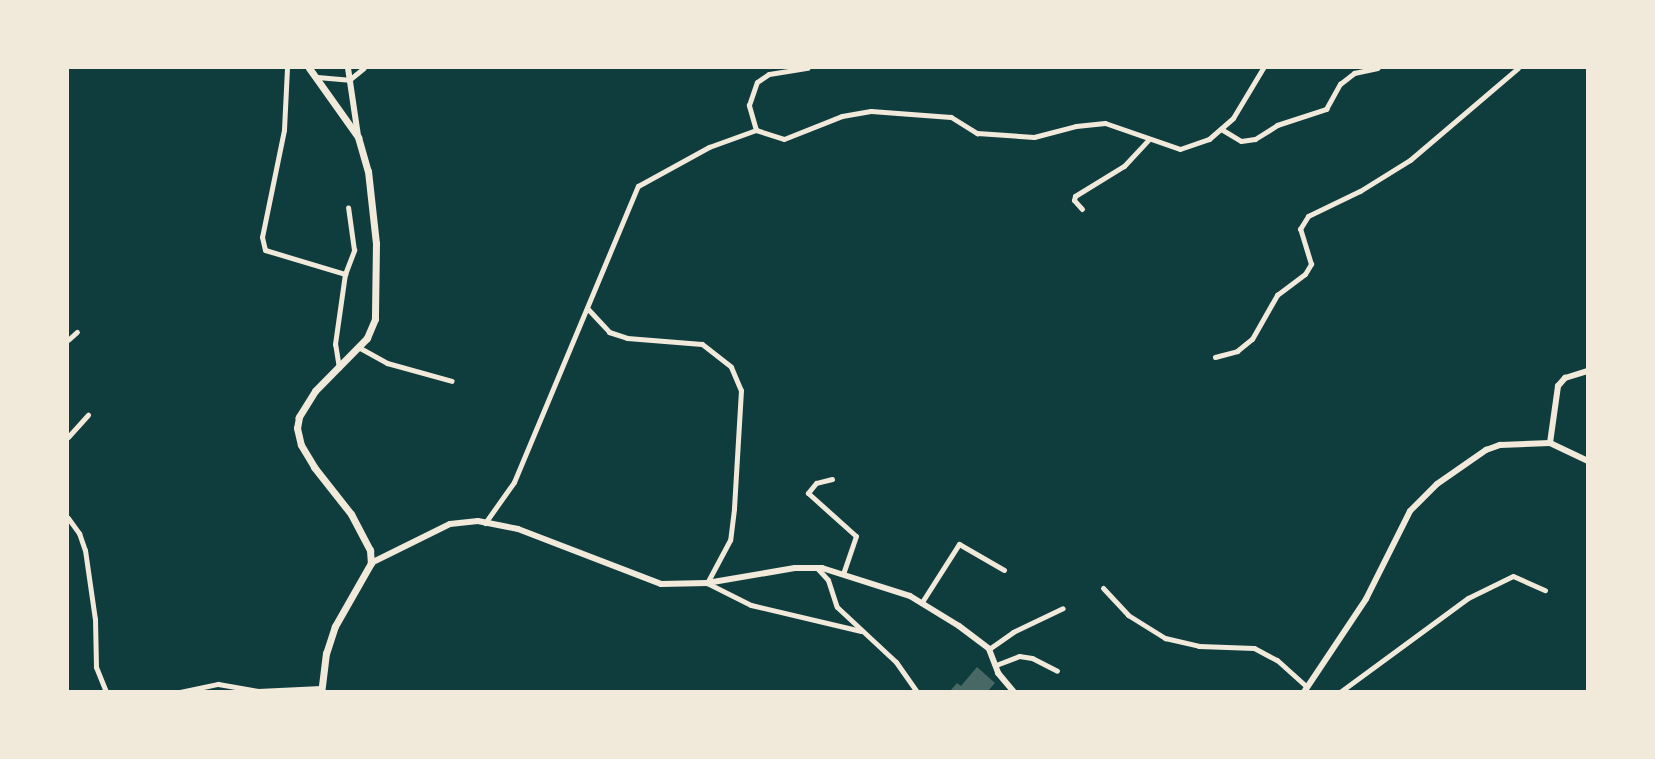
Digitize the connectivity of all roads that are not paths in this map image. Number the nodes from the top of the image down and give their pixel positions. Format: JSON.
{"nodes":[{"id":1,"x":287,"y":68,"type":"edge"},
{"id":2,"x":309,"y":68,"type":"edge"},
{"id":3,"x":348,"y":68,"type":"edge"},
{"id":4,"x":364,"y":68,"type":"edge"},
{"id":5,"x":808,"y":68,"type":"edge"},
{"id":6,"x":1263,"y":68,"type":"edge"},
{"id":7,"x":1377,"y":68,"type":"edge"},
{"id":8,"x":1518,"y":68,"type":"edge"},
{"id":9,"x":317,"y":77,"type":"junction"},
{"id":10,"x":349,"y":80,"type":"junction"},
{"id":11,"x":1221,"y":129,"type":"junction"},
{"id":12,"x":756,"y":130,"type":"junction"},
{"id":13,"x":358,"y":137,"type":"junction"},
{"id":14,"x":1148,"y":140,"type":"junction"},
{"id":15,"x":348,"y":207,"type":"dead end"},
{"id":16,"x":1082,"y":209,"type":"dead end"},
{"id":17,"x":345,"y":274,"type":"junction"},
{"id":18,"x":587,"y":308,"type":"junction"},
{"id":19,"x":77,"y":332,"type":"dead end"},
{"id":20,"x":68,"y":340,"type":"edge"},
{"id":21,"x":360,"y":348,"type":"junction"},
{"id":22,"x":1215,"y":357,"type":"dead end"},
{"id":23,"x":340,"y":370,"type":"junction"},
{"id":24,"x":1587,"y":371,"type":"edge"},
{"id":25,"x":452,"y":381,"type":"dead end"},
{"id":26,"x":88,"y":415,"type":"dead end"},
{"id":27,"x":68,"y":437,"type":"edge"},
{"id":28,"x":1550,"y":443,"type":"junction"},
{"id":29,"x":1587,"y":461,"type":"edge"},
{"id":30,"x":832,"y":479,"type":"dead end"},
{"id":31,"x":68,"y":518,"type":"edge"},
{"id":32,"x":485,"y":523,"type":"junction"},
{"id":33,"x":370,"y":563,"type":"junction"},
{"id":34,"x":817,"y":568,"type":"junction"},
{"id":35,"x":1004,"y":570,"type":"dead end"},
{"id":36,"x":843,"y":574,"type":"junction"},
{"id":37,"x":707,"y":583,"type":"junction"},
{"id":38,"x":1103,"y":588,"type":"dead end"},
{"id":39,"x":1545,"y":590,"type":"dead end"},
{"id":40,"x":922,"y":602,"type":"junction"},
{"id":41,"x":1063,"y":608,"type":"dead end"},
{"id":42,"x":861,"y":631,"type":"junction"},
{"id":43,"x":989,"y":649,"type":"junction"},
{"id":44,"x":996,"y":665,"type":"junction"},
{"id":45,"x":1057,"y":672,"type":"dead end"},
{"id":46,"x":1306,"y":689,"type":"edge"},
{"id":47,"x":321,"y":690,"type":"edge"},
{"id":48,"x":106,"y":692,"type":"edge"},
{"id":49,"x":180,"y":692,"type":"edge"},
{"id":50,"x":917,"y":692,"type":"edge"},
{"id":51,"x":1014,"y":692,"type":"edge"},
{"id":52,"x":1340,"y":692,"type":"edge"}],
"edges":[{"from":1,"to":17,"type":"street"},
{"from":2,"to":9,"type":"main road"},
{"from":3,"to":10,"type":"street"},
{"from":4,"to":10,"type":"street"},
{"from":5,"to":12,"type":"street"},
{"from":6,"to":11,"type":"street"},
{"from":7,"to":11,"type":"street"},
{"from":8,"to":22,"type":"street"},
{"from":9,"to":10,"type":"street"},
{"from":9,"to":13,"type":"main road"},
{"from":10,"to":13,"type":"street"},
{"from":11,"to":14,"type":"street"},
{"from":12,"to":14,"type":"street"},
{"from":12,"to":18,"type":"street"},
{"from":13,"to":21,"type":"main road"},
{"from":14,"to":16,"type":"street"},
{"from":15,"to":17,"type":"street"},
{"from":17,"to":23,"type":"street"},
{"from":18,"to":32,"type":"street"},
{"from":18,"to":37,"type":"street"},
{"from":19,"to":20,"type":"street"},
{"from":21,"to":23,"type":"main road"},
{"from":21,"to":25,"type":"street"},
{"from":23,"to":33,"type":"main road"},
{"from":24,"to":28,"type":"street"},
{"from":26,"to":27,"type":"street"},
{"from":28,"to":29,"type":"street"},
{"from":28,"to":46,"type":"street"},
{"from":30,"to":36,"type":"street"},
{"from":31,"to":48,"type":"street"},
{"from":32,"to":33,"type":"street"},
{"from":32,"to":37,"type":"street"},
{"from":33,"to":47,"type":"main road"},
{"from":34,"to":36,"type":"street"},
{"from":34,"to":37,"type":"street"},
{"from":34,"to":42,"type":"street"},
{"from":35,"to":40,"type":"street"},
{"from":36,"to":40,"type":"street"},
{"from":37,"to":42,"type":"street"},
{"from":38,"to":46,"type":"street"},
{"from":39,"to":52,"type":"street"},
{"from":40,"to":43,"type":"street"},
{"from":41,"to":43,"type":"street"},
{"from":42,"to":50,"type":"street"},
{"from":43,"to":44,"type":"street"},
{"from":44,"to":45,"type":"street"},
{"from":44,"to":51,"type":"street"},
{"from":47,"to":49,"type":"street"}]}
